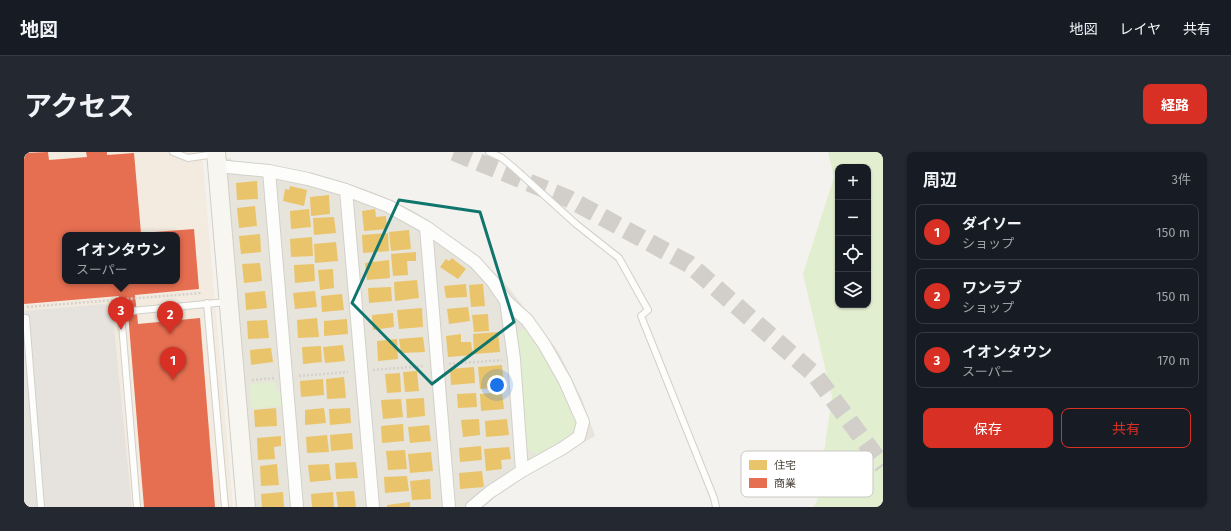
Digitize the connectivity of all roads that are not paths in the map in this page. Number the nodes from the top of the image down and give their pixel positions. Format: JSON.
{"nodes":[{"id":1,"x":174,"y":152,"type":"edge"},
{"id":2,"x":490,"y":152,"type":"edge"},
{"id":3,"x":216,"y":157,"type":"edge"},
{"id":4,"x":269,"y":171,"type":"junction"},
{"id":5,"x":346,"y":190,"type":"junction"},
{"id":6,"x":426,"y":227,"type":"junction"},
{"id":7,"x":506,"y":300,"type":"junction"},
{"id":8,"x":228,"y":302,"type":"junction"},
{"id":9,"x":207,"y":304,"type":"junction"},
{"id":10,"x":24,"y":318,"type":"edge"},
{"id":11,"x":522,"y":471,"type":"junction"},
{"id":12,"x":41,"y":507,"type":"edge"},
{"id":13,"x":137,"y":507,"type":"edge"},
{"id":14,"x":225,"y":507,"type":"edge"},
{"id":15,"x":246,"y":507,"type":"edge"},
{"id":16,"x":297,"y":507,"type":"edge"},
{"id":17,"x":373,"y":507,"type":"edge"},
{"id":18,"x":449,"y":507,"type":"edge"},
{"id":19,"x":472,"y":507,"type":"edge"},
{"id":20,"x":716,"y":507,"type":"edge"}],
"edges":[{"from":1,"to":3,"type":"lane"},
{"from":2,"to":20,"type":"lane"},
{"from":3,"to":4,"type":"street"},
{"from":3,"to":8,"type":"street"},
{"from":4,"to":5,"type":"street"},
{"from":4,"to":16,"type":"street"},
{"from":5,"to":6,"type":"street"},
{"from":5,"to":17,"type":"street"},
{"from":6,"to":7,"type":"street"},
{"from":6,"to":18,"type":"street"},
{"from":7,"to":11,"type":"street"},
{"from":7,"to":11,"type":"street"},
{"from":8,"to":9,"type":"lane"},
{"from":8,"to":15,"type":"street"},
{"from":9,"to":13,"type":"lane"},
{"from":9,"to":14,"type":"lane"},
{"from":10,"to":12,"type":"lane"},
{"from":11,"to":19,"type":"street"}]}
